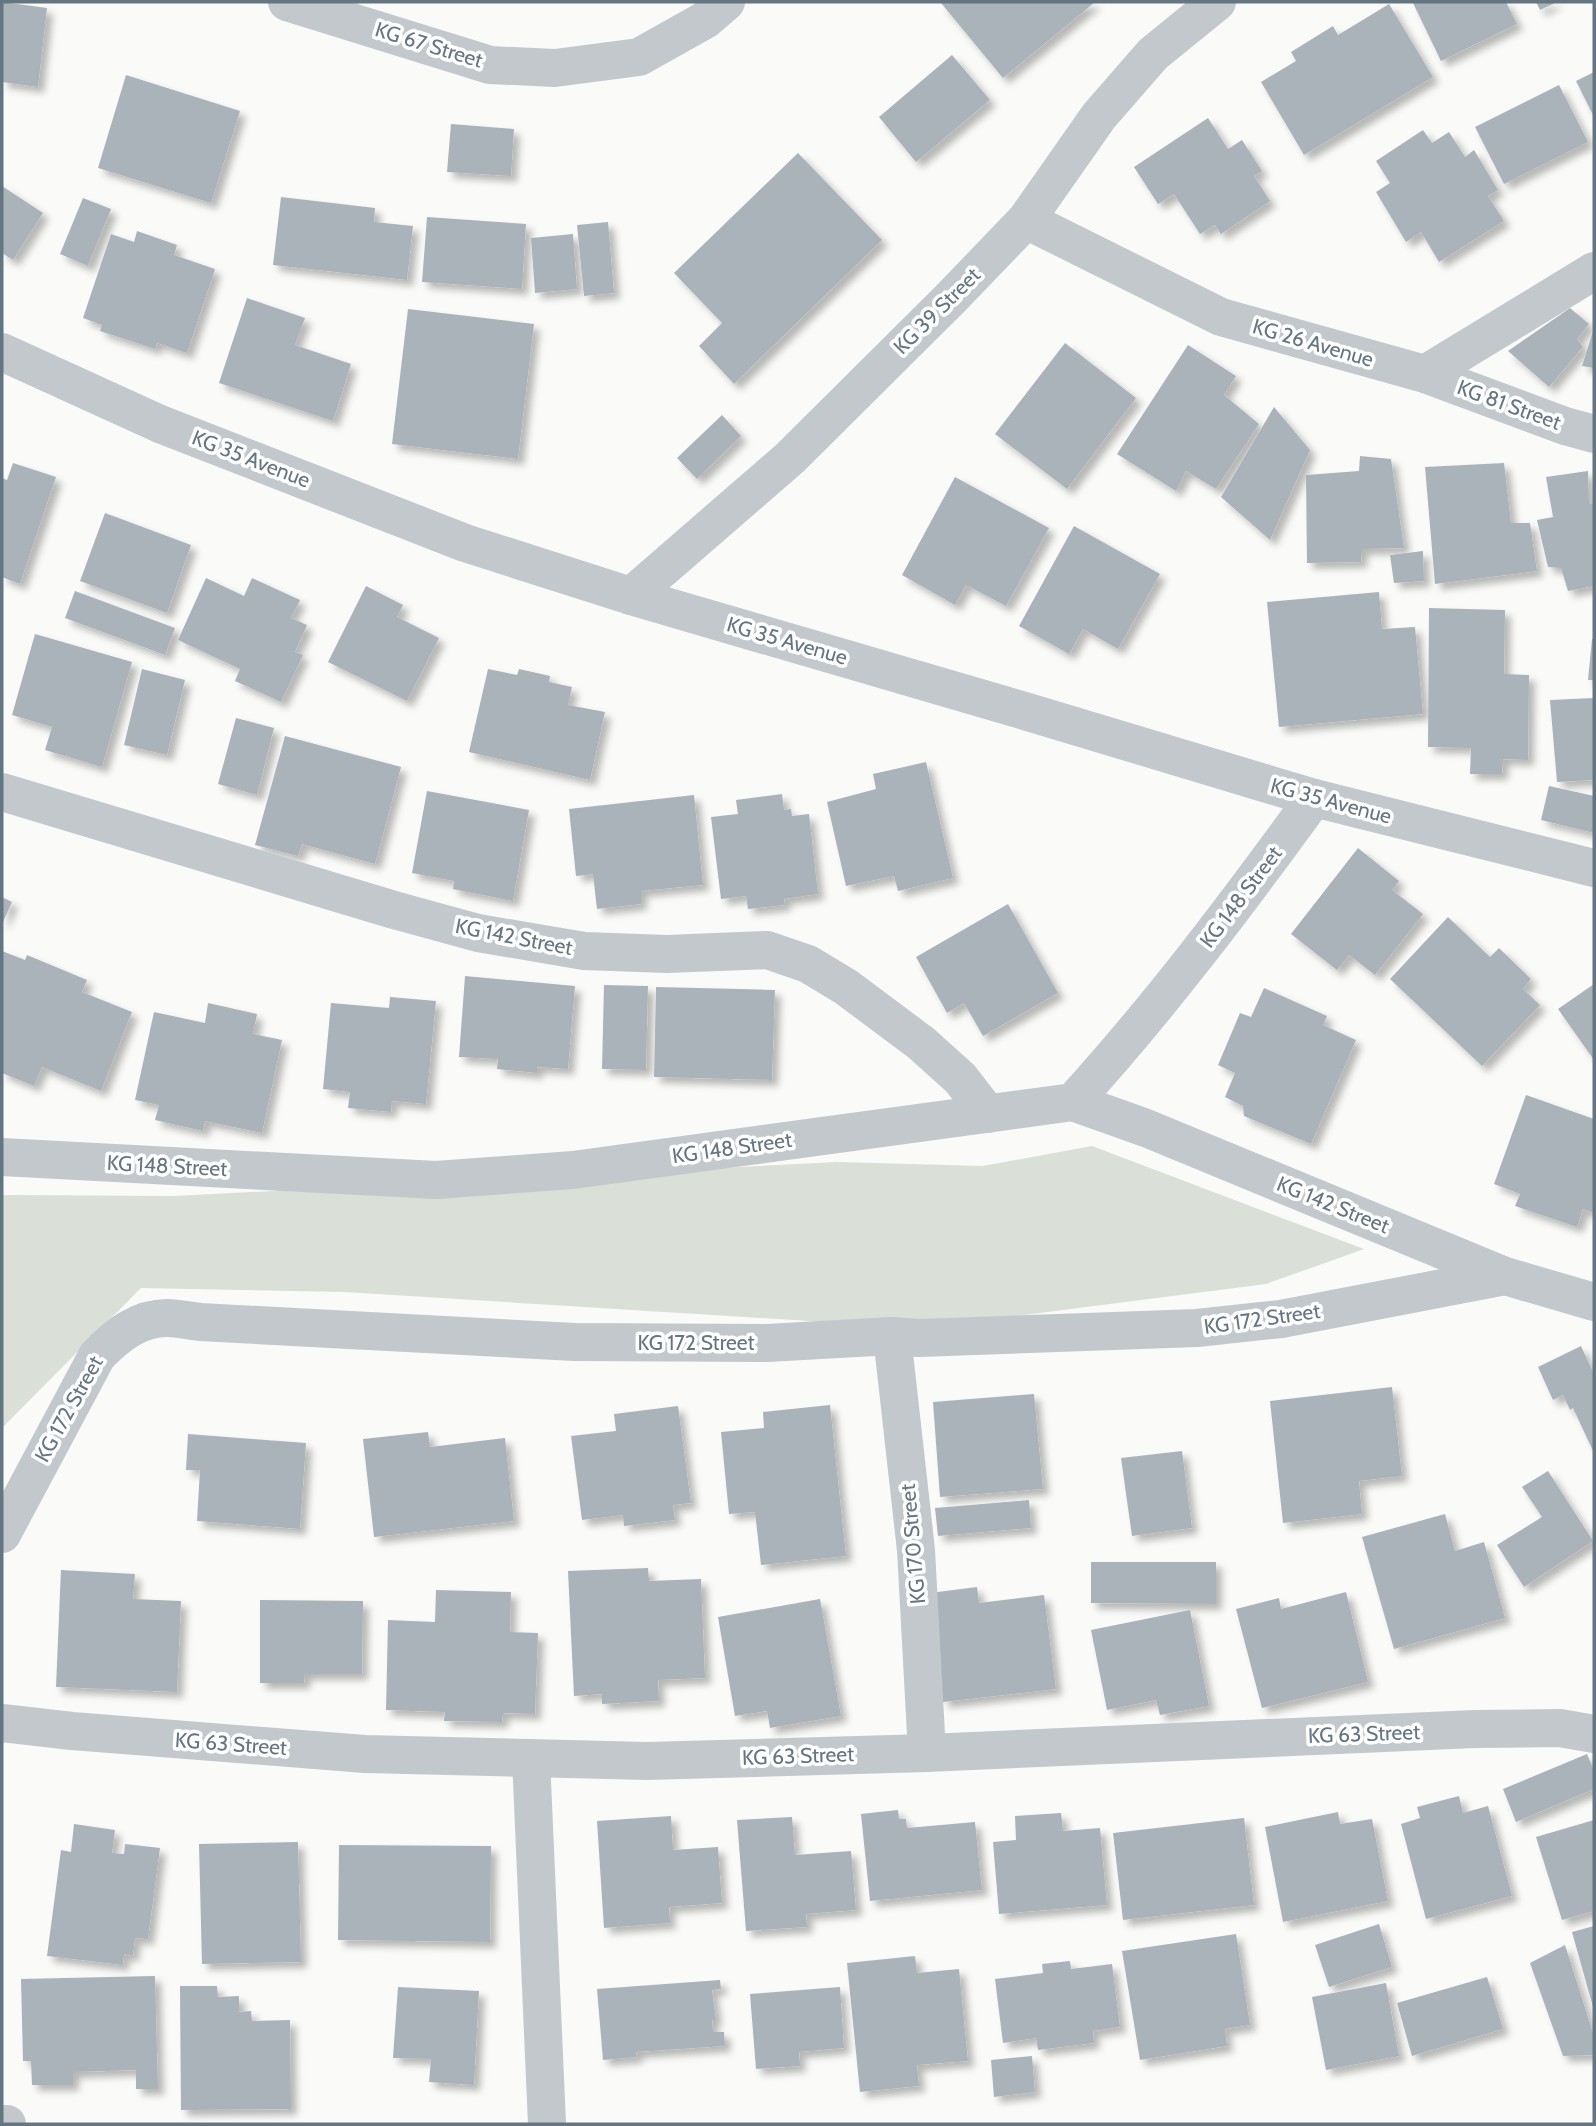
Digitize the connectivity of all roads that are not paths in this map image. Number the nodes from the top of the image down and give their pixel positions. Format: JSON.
{"nodes":[{"id":1,"x":287,"y":2,"type":"edge"},
{"id":2,"x":726,"y":2,"type":"edge"},
{"id":3,"x":1217,"y":2,"type":"edge"},
{"id":4,"x":1026,"y":220,"type":"junction"},
{"id":5,"x":1594,"y":271,"type":"edge"},
{"id":6,"x":2,"y":352,"type":"edge"},
{"id":7,"x":1425,"y":374,"type":"junction"},
{"id":8,"x":1594,"y":434,"type":"edge"},
{"id":9,"x":631,"y":596,"type":"junction"},
{"id":10,"x":2,"y":792,"type":"edge"},
{"id":11,"x":1314,"y":798,"type":"junction"},
{"id":12,"x":1594,"y":868,"type":"edge"},
{"id":13,"x":1073,"y":1102,"type":"junction"},
{"id":14,"x":988,"y":1114,"type":"junction"},
{"id":15,"x":2,"y":1157,"type":"edge"},
{"id":16,"x":1505,"y":1276,"type":"junction"},
{"id":17,"x":1594,"y":1302,"type":"edge"},
{"id":18,"x":892,"y":1336,"type":"junction"},
{"id":19,"x":2,"y":1534,"type":"edge"},
{"id":20,"x":2,"y":1723,"type":"edge"},
{"id":21,"x":1594,"y":1734,"type":"edge"},
{"id":22,"x":927,"y":1752,"type":"junction"},
{"id":23,"x":531,"y":1758,"type":"junction"},
{"id":24,"x":2,"y":2124,"type":"edge"},
{"id":25,"x":7,"y":2124,"type":"edge"},
{"id":26,"x":547,"y":2124,"type":"edge"}],
"edges":[{"from":1,"to":2,"type":"street","name":"KG 67 Street"},
{"from":3,"to":4,"type":"street","name":"KG 39 Street"},
{"from":4,"to":7,"type":"street","name":"KG 26 Avenue"},
{"from":4,"to":9,"type":"street","name":"KG 39 Street"},
{"from":5,"to":7,"type":"street"},
{"from":6,"to":9,"type":"street","name":"KG 35 Avenue"},
{"from":7,"to":8,"type":"street","name":"KG 81 Street"},
{"from":9,"to":11,"type":"street","name":"KG 35 Avenue"},
{"from":10,"to":14,"type":"street","name":"KG 142 Street"},
{"from":11,"to":12,"type":"street","name":"KG 35 Avenue"},
{"from":11,"to":13,"type":"street","name":"KG 148 Street"},
{"from":13,"to":14,"type":"street","name":"KG 148 Street"},
{"from":13,"to":16,"type":"street","name":"KG 142 Street"},
{"from":14,"to":15,"type":"street","name":"KG 148 Street"},
{"from":16,"to":17,"type":"street","name":"KG 142 Street"},
{"from":16,"to":18,"type":"street","name":"KG 172 Street"},
{"from":18,"to":19,"type":"street","name":"KG 172 Street"},
{"from":18,"to":22,"type":"street","name":"KG 170 Street"},
{"from":20,"to":23,"type":"street","name":"KG 63 Street"},
{"from":21,"to":22,"type":"street","name":"KG 63 Street"},
{"from":22,"to":23,"type":"street","name":"KG 63 Street"},
{"from":23,"to":26,"type":"street"},
{"from":24,"to":25,"type":"street"}]}
